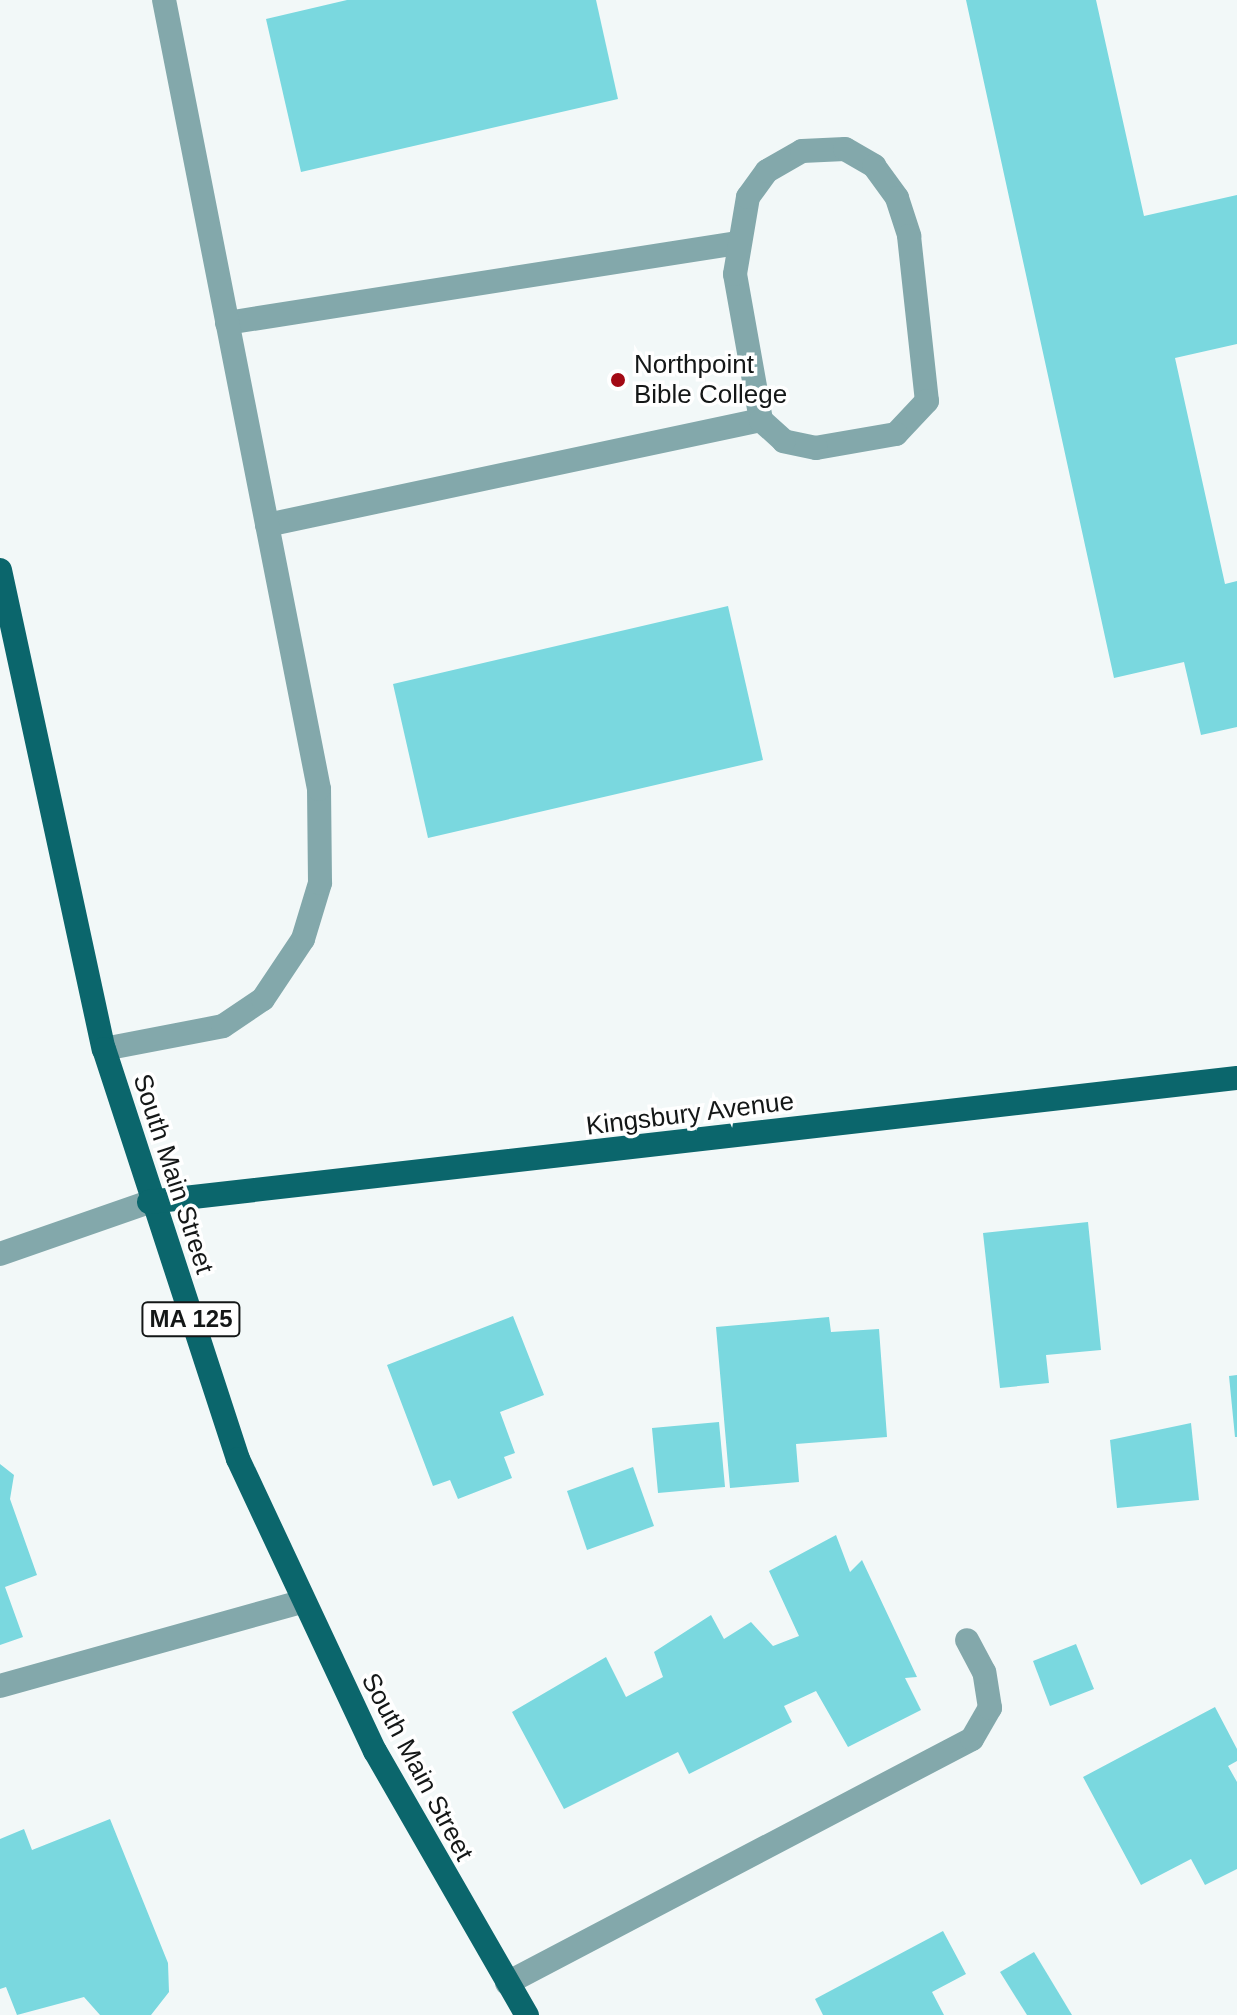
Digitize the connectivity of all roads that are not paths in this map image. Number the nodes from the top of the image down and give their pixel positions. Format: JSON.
{"nodes":[{"id":1,"x":164,"y":0,"type":"edge"},
{"id":2,"x":737,"y":243,"type":"junction"},
{"id":3,"x":227,"y":323,"type":"junction"},
{"id":4,"x":761,"y":420,"type":"junction"},
{"id":5,"x":267,"y":525,"type":"junction"},
{"id":6,"x":0,"y":570,"type":"edge"},
{"id":7,"x":104,"y":1049,"type":"junction"},
{"id":8,"x":1237,"y":1078,"type":"edge"},
{"id":9,"x":149,"y":1202,"type":"junction"},
{"id":10,"x":0,"y":1254,"type":"edge"},
{"id":11,"x":301,"y":1602,"type":"junction"},
{"id":12,"x":967,"y":1640,"type":"dead end"},
{"id":13,"x":0,"y":1686,"type":"edge"},
{"id":14,"x":507,"y":1983,"type":"junction"},
{"id":15,"x":527,"y":2015,"type":"edge"}],
"edges":[{"from":1,"to":3,"type":"street"},
{"from":2,"to":3,"type":"street"},
{"from":2,"to":4,"type":"street"},
{"from":2,"to":4,"type":"street"},
{"from":3,"to":5,"type":"street"},
{"from":4,"to":5,"type":"street"},
{"from":5,"to":7,"type":"street"},
{"from":6,"to":7,"type":"main road","name":"South Main Street","number":"MA 125"},
{"from":7,"to":9,"type":"main road","name":"South Main Street","number":"MA 125"},
{"from":8,"to":9,"type":"main road","name":"Kingsbury Avenue"},
{"from":9,"to":10,"type":"street"},
{"from":9,"to":11,"type":"main road","name":"South Main Street","number":"MA 125"},
{"from":11,"to":13,"type":"street"},
{"from":11,"to":14,"type":"main road","name":"South Main Street","number":"MA 125"},
{"from":12,"to":14,"type":"street"},
{"from":14,"to":15,"type":"main road","name":"South Main Street","number":"MA 125"}]}
